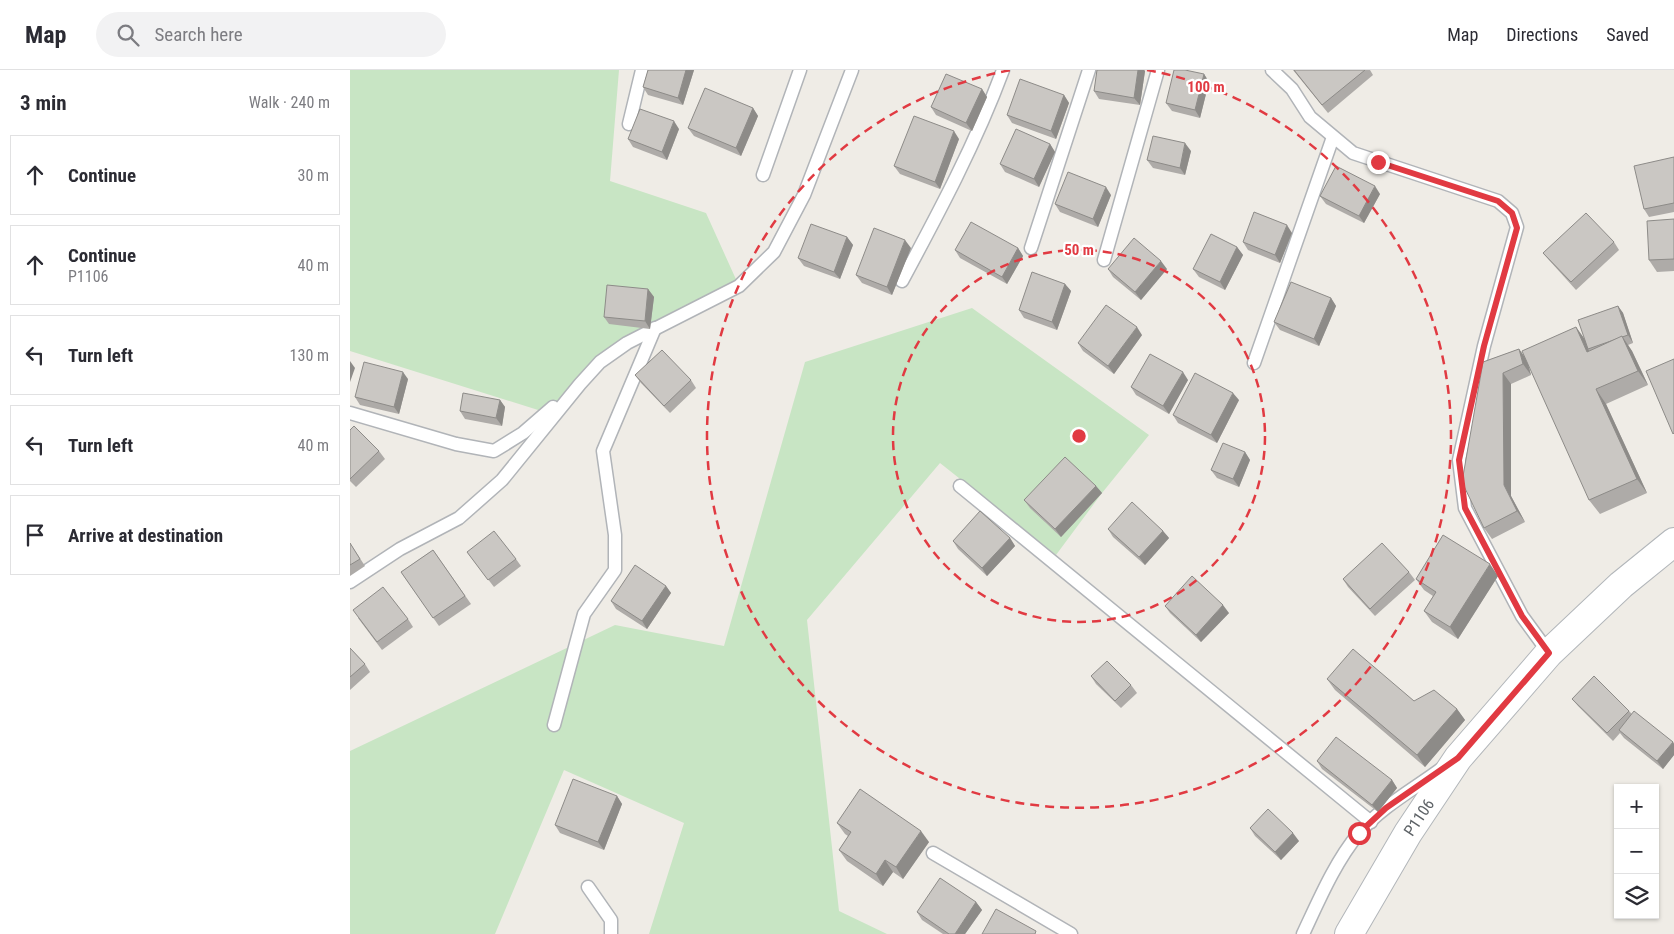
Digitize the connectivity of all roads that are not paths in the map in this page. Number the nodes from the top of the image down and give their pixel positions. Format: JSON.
{"nodes":[{"id":1,"x":642,"y":70,"type":"edge"},
{"id":2,"x":800,"y":70,"type":"edge"},
{"id":3,"x":852,"y":70,"type":"edge"},
{"id":4,"x":1003,"y":70,"type":"edge"},
{"id":5,"x":1089,"y":70,"type":"edge"},
{"id":6,"x":1158,"y":70,"type":"edge"},
{"id":7,"x":1272,"y":70,"type":"edge"},
{"id":8,"x":629,"y":124,"type":"dead end"},
{"id":9,"x":1333,"y":137,"type":"junction"},
{"id":10,"x":762,"y":175,"type":"dead end"},
{"id":11,"x":1031,"y":248,"type":"dead end"},
{"id":12,"x":1104,"y":260,"type":"dead end"},
{"id":13,"x":902,"y":281,"type":"dead end"},
{"id":14,"x":655,"y":328,"type":"junction"},
{"id":15,"x":1254,"y":363,"type":"dead end"},
{"id":16,"x":580,"y":384,"type":"junction"},
{"id":17,"x":350,"y":413,"type":"edge"},
{"id":18,"x":960,"y":486,"type":"dead end"},
{"id":19,"x":1674,"y":542,"type":"edge"},
{"id":20,"x":350,"y":582,"type":"edge"},
{"id":21,"x":1549,"y":653,"type":"junction"},
{"id":22,"x":554,"y":725,"type":"dead end"},
{"id":23,"x":1458,"y":758,"type":"junction"},
{"id":24,"x":1370,"y":822,"type":"junction"},
{"id":25,"x":933,"y":852,"type":"dead end"},
{"id":26,"x":588,"y":887,"type":"dead end"},
{"id":27,"x":611,"y":934,"type":"edge"},
{"id":28,"x":1071,"y":934,"type":"edge"},
{"id":29,"x":1303,"y":934,"type":"edge"},
{"id":30,"x":1349,"y":934,"type":"edge"}],
"edges":[{"from":1,"to":8,"type":"lane"},
{"from":2,"to":10,"type":"lane"},
{"from":3,"to":14,"type":"lane"},
{"from":4,"to":13,"type":"lane"},
{"from":5,"to":11,"type":"lane"},
{"from":6,"to":12,"type":"lane"},
{"from":7,"to":9,"type":"lane"},
{"from":9,"to":15,"type":"lane"},
{"from":9,"to":21,"type":"lane"},
{"from":14,"to":16,"type":"lane"},
{"from":14,"to":22,"type":"lane"},
{"from":16,"to":17,"type":"lane"},
{"from":16,"to":20,"type":"lane"},
{"from":18,"to":24,"type":"lane"},
{"from":19,"to":21,"type":"main road","name":"P1106"},
{"from":21,"to":23,"type":"main road","name":"P1106"},
{"from":23,"to":24,"type":"lane"},
{"from":23,"to":30,"type":"main road","name":"P1106"},
{"from":24,"to":29,"type":"lane"},
{"from":25,"to":28,"type":"lane"},
{"from":26,"to":27,"type":"lane"}]}
